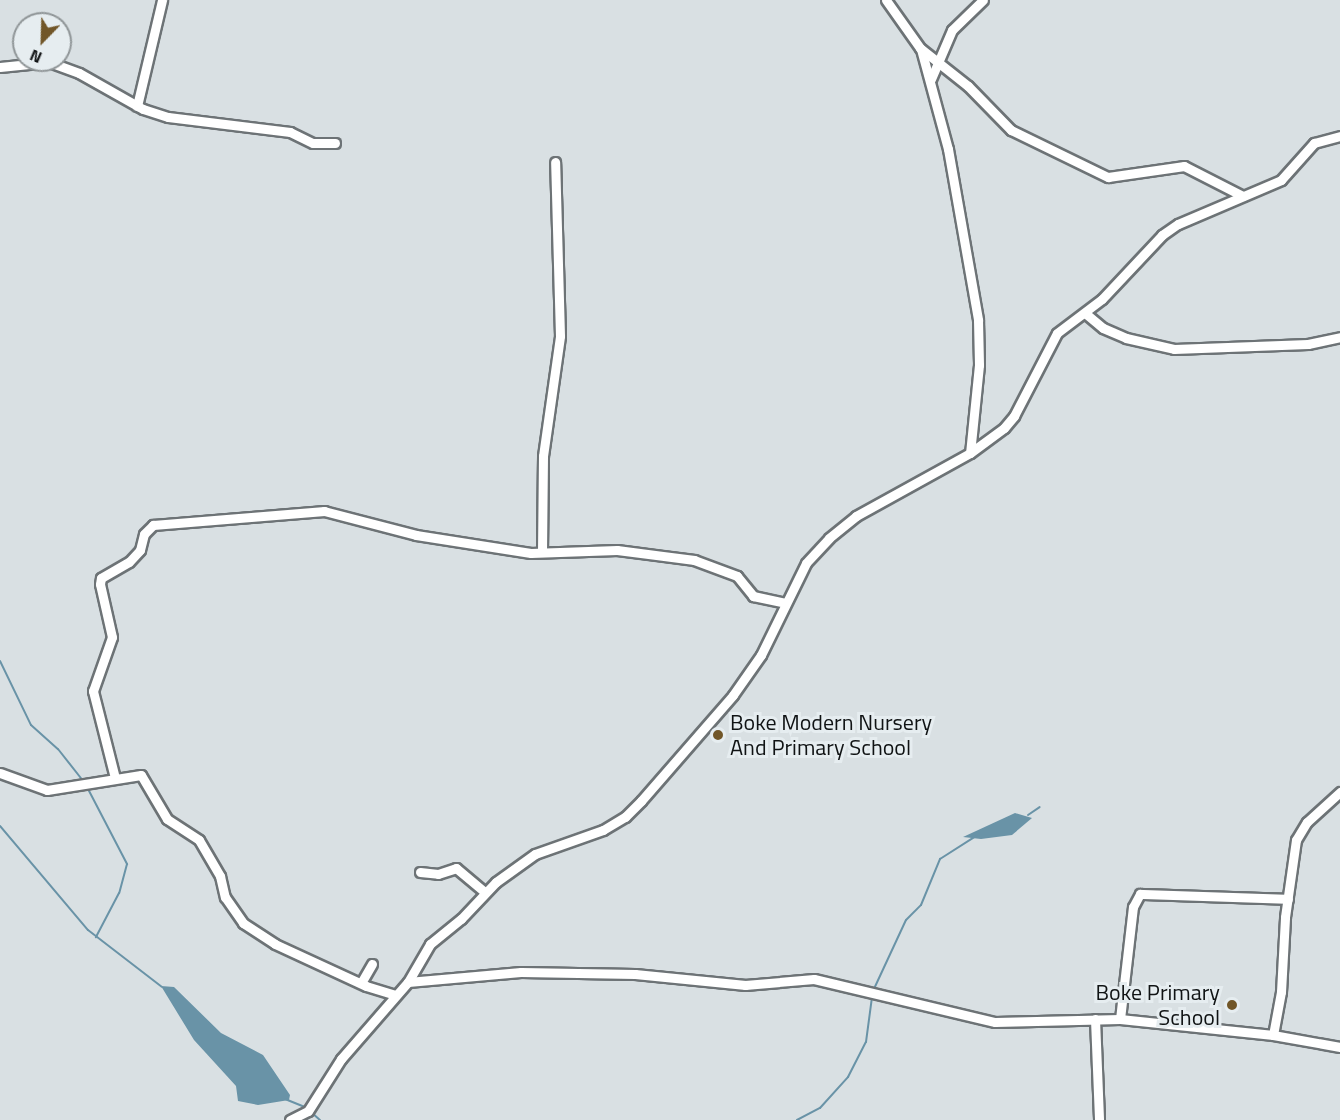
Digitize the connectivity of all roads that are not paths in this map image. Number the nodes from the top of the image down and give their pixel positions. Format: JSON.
{"nodes":[{"id":1,"x":162,"y":0,"type":"edge"},
{"id":2,"x":886,"y":0,"type":"edge"},
{"id":3,"x":983,"y":0,"type":"edge"},
{"id":4,"x":920,"y":48,"type":"junction"},
{"id":5,"x":940,"y":64,"type":"junction"},
{"id":6,"x":0,"y":67,"type":"edge"},
{"id":7,"x":931,"y":79,"type":"junction"},
{"id":8,"x":137,"y":106,"type":"junction"},
{"id":9,"x":1340,"y":136,"type":"edge"},
{"id":10,"x":335,"y":143,"type":"dead end"},
{"id":11,"x":555,"y":162,"type":"dead end"},
{"id":12,"x":1243,"y":196,"type":"junction"},
{"id":13,"x":1085,"y":313,"type":"junction"},
{"id":14,"x":1340,"y":337,"type":"edge"},
{"id":15,"x":970,"y":453,"type":"junction"},
{"id":16,"x":542,"y":552,"type":"junction"},
{"id":17,"x":785,"y":603,"type":"junction"},
{"id":18,"x":0,"y":772,"type":"edge"},
{"id":19,"x":115,"y":778,"type":"junction"},
{"id":20,"x":1340,"y":792,"type":"edge"},
{"id":21,"x":420,"y":872,"type":"dead end"},
{"id":22,"x":485,"y":892,"type":"junction"},
{"id":23,"x":1288,"y":899,"type":"junction"},
{"id":24,"x":372,"y":964,"type":"dead end"},
{"id":25,"x":408,"y":982,"type":"junction"},
{"id":26,"x":362,"y":983,"type":"junction"},
{"id":27,"x":395,"y":995,"type":"junction"},
{"id":28,"x":1095,"y":1019,"type":"junction"},
{"id":29,"x":1120,"y":1019,"type":"junction"},
{"id":30,"x":1273,"y":1035,"type":"junction"},
{"id":31,"x":1340,"y":1047,"type":"edge"},
{"id":32,"x":290,"y":1120,"type":"edge"},
{"id":33,"x":1099,"y":1120,"type":"edge"}],
"edges":[{"from":1,"to":8,"type":"street"},
{"from":2,"to":4,"type":"street"},
{"from":3,"to":5,"type":"street"},
{"from":4,"to":5,"type":"street"},
{"from":4,"to":7,"type":"street"},
{"from":5,"to":7,"type":"street"},
{"from":5,"to":12,"type":"street"},
{"from":6,"to":8,"type":"street"},
{"from":7,"to":15,"type":"street"},
{"from":8,"to":10,"type":"street"},
{"from":9,"to":12,"type":"street"},
{"from":11,"to":16,"type":"street"},
{"from":12,"to":13,"type":"street"},
{"from":13,"to":14,"type":"street"},
{"from":13,"to":15,"type":"street"},
{"from":15,"to":17,"type":"street"},
{"from":16,"to":17,"type":"street"},
{"from":16,"to":19,"type":"street"},
{"from":17,"to":22,"type":"street"},
{"from":18,"to":19,"type":"street"},
{"from":19,"to":26,"type":"street"},
{"from":20,"to":23,"type":"street"},
{"from":21,"to":22,"type":"street"},
{"from":22,"to":25,"type":"street"},
{"from":23,"to":29,"type":"street"},
{"from":23,"to":30,"type":"street"},
{"from":24,"to":26,"type":"street"},
{"from":25,"to":27,"type":"street"},
{"from":25,"to":28,"type":"street"},
{"from":26,"to":27,"type":"street"},
{"from":27,"to":32,"type":"street"},
{"from":28,"to":29,"type":"street"},
{"from":28,"to":33,"type":"street"},
{"from":29,"to":30,"type":"street"},
{"from":30,"to":31,"type":"street"}]}
